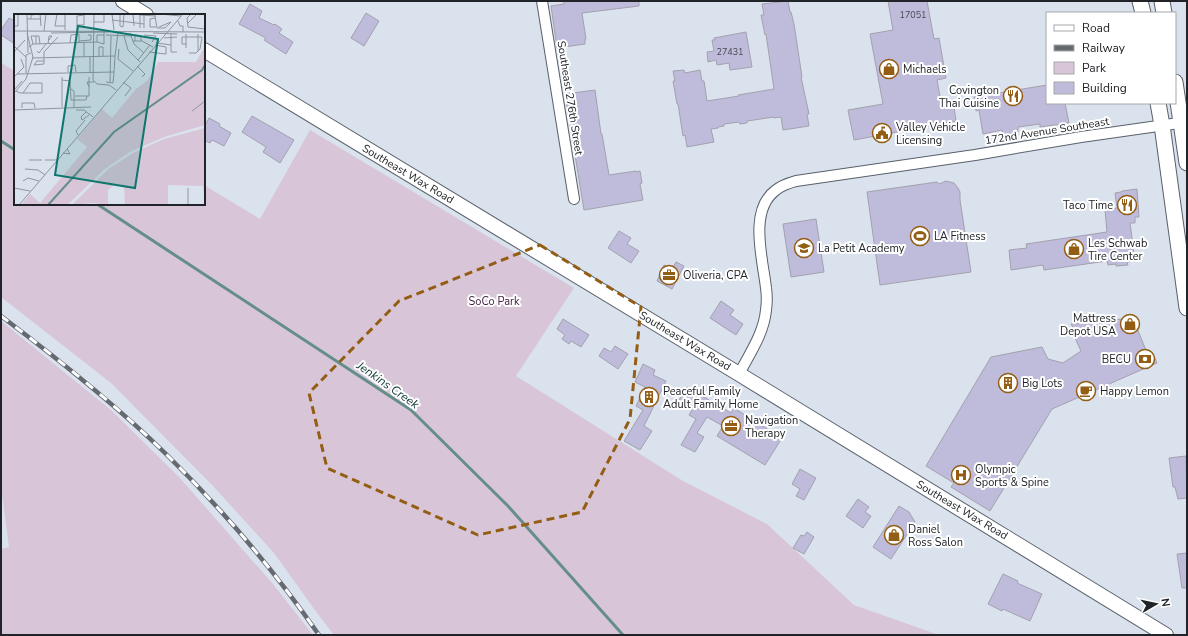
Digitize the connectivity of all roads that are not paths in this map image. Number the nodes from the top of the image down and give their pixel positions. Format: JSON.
{"nodes":[{"id":1,"x":123,"y":1,"type":"edge"},
{"id":2,"x":542,"y":1,"type":"edge"},
{"id":3,"x":1140,"y":1,"type":"edge"},
{"id":4,"x":1162,"y":1,"type":"edge"},
{"id":5,"x":1142,"y":12,"type":"edge"},
{"id":6,"x":1164,"y":12,"type":"edge"},
{"id":7,"x":144,"y":14,"type":"edge"},
{"id":8,"x":205,"y":51,"type":"edge"},
{"id":9,"x":1176,"y":86,"type":"edge"},
{"id":10,"x":1158,"y":104,"type":"edge"},
{"id":11,"x":1184,"y":122,"type":"edge"},
{"id":12,"x":1162,"y":125,"type":"junction"},
{"id":13,"x":1187,"y":163,"type":"edge"},
{"id":14,"x":574,"y":199,"type":"dead end"},
{"id":15,"x":1187,"y":308,"type":"edge"},
{"id":16,"x":739,"y":374,"type":"junction"},
{"id":17,"x":1166,"y":635,"type":"edge"}],
"edges":[{"from":1,"to":7,"type":"street"},
{"from":2,"to":14,"type":"street","name":"Southeast 276th Street"},
{"from":3,"to":5,"type":"main road"},
{"from":4,"to":6,"type":"main road"},
{"from":8,"to":16,"type":"street","name":"Southeast Wax Road"},
{"from":9,"to":11,"type":"main road"},
{"from":10,"to":12,"type":"main road"},
{"from":11,"to":12,"type":"street","name":"172nd Avenue Southeast"},
{"from":11,"to":13,"type":"main road"},
{"from":12,"to":15,"type":"main road"},
{"from":12,"to":16,"type":"street","name":"172nd Avenue Southeast"},
{"from":16,"to":17,"type":"street","name":"Southeast Wax Road"}]}
